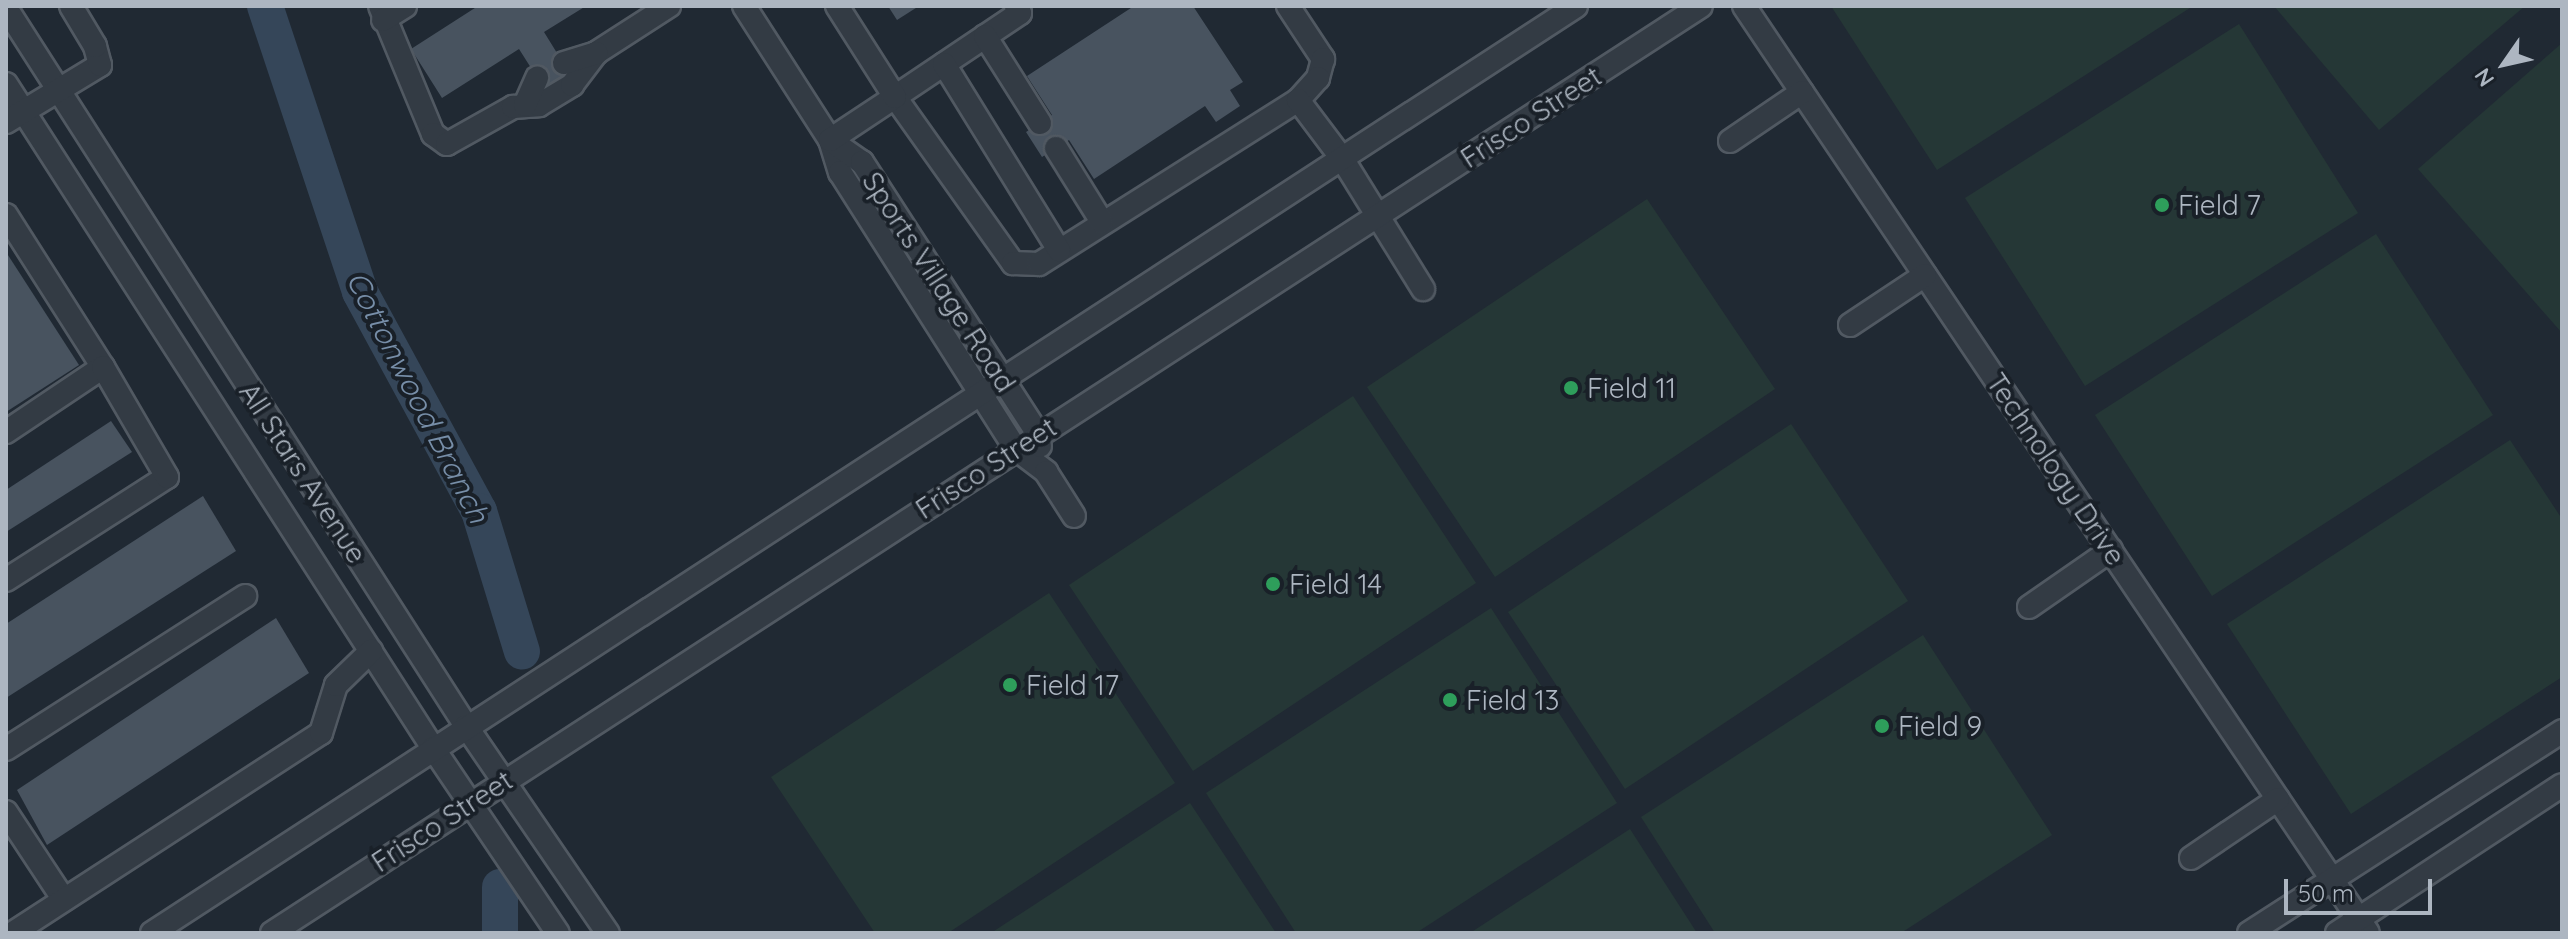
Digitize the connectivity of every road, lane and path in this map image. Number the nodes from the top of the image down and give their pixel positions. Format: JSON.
{"nodes":[{"id":1,"x":71,"y":6,"type":"edge"},
{"id":2,"x":405,"y":6,"type":"edge"},
{"id":3,"x":744,"y":6,"type":"edge"},
{"id":4,"x":837,"y":6,"type":"edge"},
{"id":5,"x":1016,"y":6,"type":"edge"},
{"id":6,"x":1288,"y":6,"type":"edge"},
{"id":7,"x":1576,"y":6,"type":"edge"},
{"id":8,"x":1701,"y":6,"type":"edge"},
{"id":9,"x":1744,"y":6,"type":"edge"},
{"id":10,"x":6,"y":8,"type":"edge"},
{"id":11,"x":663,"y":8,"type":"edge"},
{"id":12,"x":382,"y":13,"type":"edge"},
{"id":13,"x":985,"y":36,"type":"junction"},
{"id":14,"x":596,"y":53,"type":"junction"},
{"id":15,"x":564,"y":63,"type":"dead end"},
{"id":16,"x":944,"y":64,"type":"junction"},
{"id":17,"x":537,"y":78,"type":"dead end"},
{"id":18,"x":6,"y":84,"type":"edge"},
{"id":19,"x":59,"y":91,"type":"junction"},
{"id":20,"x":1802,"y":92,"type":"junction"},
{"id":21,"x":895,"y":97,"type":"junction"},
{"id":22,"x":1298,"y":100,"type":"junction"},
{"id":23,"x":525,"y":105,"type":"junction"},
{"id":24,"x":15,"y":116,"type":"edge"},
{"id":25,"x":1040,"y":123,"type":"dead end"},
{"id":26,"x":830,"y":140,"type":"junction"},
{"id":27,"x":1730,"y":141,"type":"dead end"},
{"id":28,"x":1056,"y":148,"type":"dead end"},
{"id":29,"x":1343,"y":160,"type":"junction"},
{"id":30,"x":6,"y":215,"type":"edge"},
{"id":31,"x":1378,"y":216,"type":"junction"},
{"id":32,"x":1102,"y":222,"type":"junction"},
{"id":33,"x":1059,"y":250,"type":"junction"},
{"id":34,"x":1925,"y":275,"type":"junction"},
{"id":35,"x":1423,"y":289,"type":"dead end"},
{"id":36,"x":1850,"y":325,"type":"dead end"},
{"id":37,"x":103,"y":367,"type":"junction"},
{"id":38,"x":239,"y":372,"type":"junction"},
{"id":39,"x":1002,"y":379,"type":"junction"},
{"id":40,"x":205,"y":391,"type":"junction"},
{"id":41,"x":980,"y":393,"type":"junction"},
{"id":42,"x":6,"y":432,"type":"edge"},
{"id":43,"x":1038,"y":434,"type":"junction"},
{"id":44,"x":1016,"y":449,"type":"junction"},
{"id":45,"x":1046,"y":472,"type":"junction"},
{"id":46,"x":1074,"y":516,"type":"dead end"},
{"id":47,"x":2111,"y":550,"type":"junction"},
{"id":48,"x":6,"y":580,"type":"edge"},
{"id":49,"x":245,"y":596,"type":"dead end"},
{"id":50,"x":2029,"y":607,"type":"dead end"},
{"id":51,"x":371,"y":651,"type":"junction"},
{"id":52,"x":466,"y":726,"type":"junction"},
{"id":53,"x":2562,"y":731,"type":"edge"},
{"id":54,"x":433,"y":748,"type":"junction"},
{"id":55,"x":6,"y":749,"type":"edge"},
{"id":56,"x":505,"y":780,"type":"junction"},
{"id":57,"x":2562,"y":785,"type":"edge"},
{"id":58,"x":2278,"y":799,"type":"junction"},
{"id":59,"x":471,"y":802,"type":"junction"},
{"id":60,"x":6,"y":812,"type":"edge"},
{"id":61,"x":2191,"y":858,"type":"dead end"},
{"id":62,"x":2331,"y":879,"type":"junction"},
{"id":63,"x":64,"y":900,"type":"junction"},
{"id":64,"x":2363,"y":926,"type":"edge"},
{"id":65,"x":13,"y":933,"type":"edge"},
{"id":66,"x":152,"y":933,"type":"edge"},
{"id":67,"x":272,"y":933,"type":"edge"},
{"id":68,"x":558,"y":933,"type":"edge"},
{"id":69,"x":608,"y":933,"type":"edge"},
{"id":70,"x":2249,"y":933,"type":"edge"},
{"id":71,"x":2337,"y":933,"type":"edge"}],
"edges":[{"from":1,"to":19,"type":"street"},
{"from":2,"to":12,"type":"street"},
{"from":3,"to":26,"type":"street","name":"Sports Village Road"},
{"from":4,"to":21,"type":"street"},
{"from":5,"to":13,"type":"street"},
{"from":6,"to":22,"type":"street"},
{"from":7,"to":29,"type":"street"},
{"from":8,"to":31,"type":"street","name":"Frisco Street"},
{"from":9,"to":20,"type":"street","name":"Technology Drive"},
{"from":10,"to":19,"type":"street","name":"All Stars Avenue"},
{"from":11,"to":14,"type":"street"},
{"from":12,"to":23,"type":"street"},
{"from":13,"to":16,"type":"street"},
{"from":13,"to":25,"type":"street"},
{"from":14,"to":15,"type":"street"},
{"from":14,"to":23,"type":"street"},
{"from":16,"to":21,"type":"street"},
{"from":16,"to":33,"type":"street"},
{"from":17,"to":23,"type":"street"},
{"from":18,"to":24,"type":"street","name":"All Stars Avenue"},
{"from":19,"to":24,"type":"street"},
{"from":19,"to":38,"type":"street","name":"All Stars Avenue"},
{"from":20,"to":27,"type":"street"},
{"from":20,"to":34,"type":"street","name":"Technology Drive"},
{"from":21,"to":26,"type":"street"},
{"from":21,"to":33,"type":"street"},
{"from":22,"to":29,"type":"street"},
{"from":22,"to":32,"type":"street"},
{"from":24,"to":40,"type":"street","name":"All Stars Avenue"},
{"from":26,"to":39,"type":"street","name":"Sports Village Road"},
{"from":26,"to":41,"type":"street","name":"Sports Village Road"},
{"from":28,"to":32,"type":"street"},
{"from":29,"to":31,"type":"street"},
{"from":29,"to":39,"type":"street"},
{"from":30,"to":37,"type":"street"},
{"from":31,"to":35,"type":"street"},
{"from":31,"to":43,"type":"street","name":"Frisco Street"},
{"from":32,"to":33,"type":"street"},
{"from":34,"to":36,"type":"street"},
{"from":34,"to":47,"type":"street","name":"Technology Drive"},
{"from":37,"to":42,"type":"street"},
{"from":37,"to":48,"type":"street"},
{"from":38,"to":40,"type":"street"},
{"from":38,"to":52,"type":"street","name":"All Stars Avenue"},
{"from":39,"to":41,"type":"street"},
{"from":39,"to":43,"type":"street","name":"Sports Village Road"},
{"from":40,"to":51,"type":"street","name":"All Stars Avenue"},
{"from":41,"to":44,"type":"street","name":"Sports Village Road"},
{"from":41,"to":52,"type":"street"},
{"from":43,"to":44,"type":"street","name":"Frisco Street"},
{"from":43,"to":45,"type":"street"},
{"from":44,"to":45,"type":"street","name":"Sports Village Road"},
{"from":44,"to":56,"type":"street","name":"Frisco Street"},
{"from":45,"to":46,"type":"street"},
{"from":47,"to":50,"type":"street"},
{"from":47,"to":58,"type":"street","name":"Technology Drive"},
{"from":49,"to":55,"type":"street"},
{"from":51,"to":54,"type":"street","name":"All Stars Avenue"},
{"from":51,"to":63,"type":"street"},
{"from":52,"to":54,"type":"street"},
{"from":52,"to":56,"type":"street","name":"All Stars Avenue"},
{"from":53,"to":62,"type":"street"},
{"from":54,"to":59,"type":"street","name":"All Stars Avenue"},
{"from":54,"to":66,"type":"street"},
{"from":56,"to":59,"type":"street","name":"Frisco Street"},
{"from":56,"to":69,"type":"street","name":"All Stars Avenue"},
{"from":57,"to":64,"type":"street"},
{"from":58,"to":61,"type":"street"},
{"from":58,"to":62,"type":"street","name":"Technology Drive"},
{"from":59,"to":67,"type":"street","name":"Frisco Street"},
{"from":59,"to":68,"type":"street","name":"All Stars Avenue"},
{"from":60,"to":63,"type":"street"},
{"from":62,"to":64,"type":"street","name":"Technology Drive"},
{"from":62,"to":70,"type":"street"},
{"from":63,"to":65,"type":"street"},
{"from":64,"to":71,"type":"street"}]}
